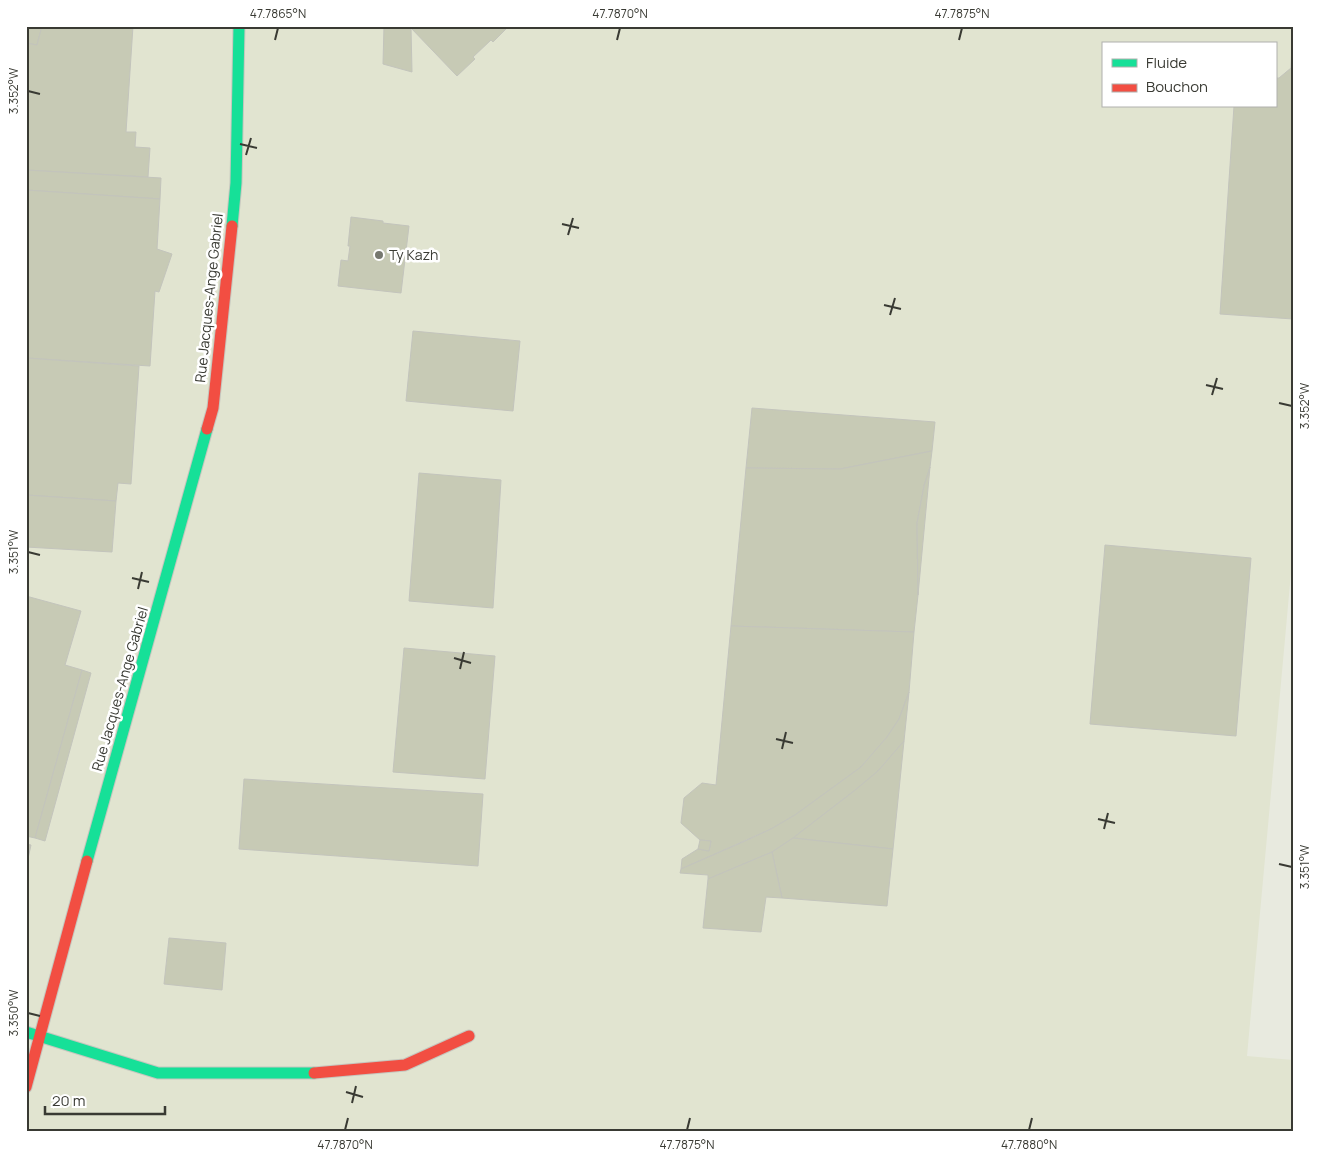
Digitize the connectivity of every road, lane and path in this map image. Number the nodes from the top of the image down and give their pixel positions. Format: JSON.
{"nodes":[{"id":1,"x":239,"y":26,"type":"edge"},
{"id":2,"x":26,"y":1032,"type":"edge"},
{"id":3,"x":39,"y":1036,"type":"junction"},
{"id":4,"x":469,"y":1036,"type":"dead end"},
{"id":5,"x":26,"y":1087,"type":"edge"}],
"edges":[{"from":1,"to":3,"type":"street","name":"Rue Jacques-Ange Gabriel"},
{"from":2,"to":3,"type":"street"},
{"from":3,"to":4,"type":"street"},
{"from":3,"to":5,"type":"street","name":"Rue Jacques-Ange Gabriel"}]}
